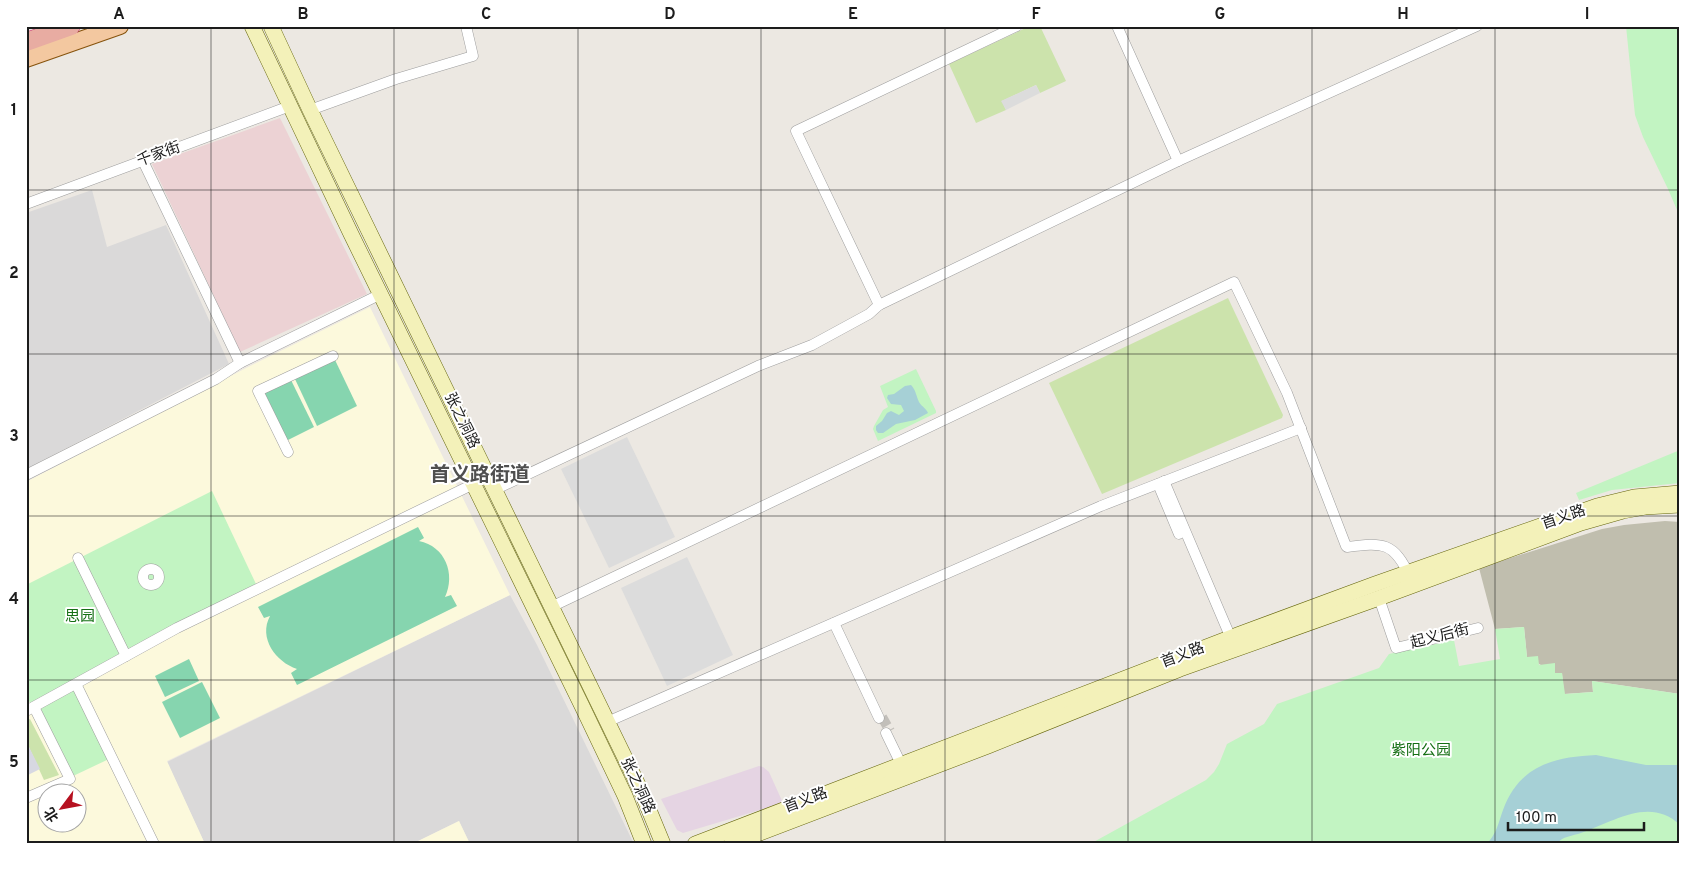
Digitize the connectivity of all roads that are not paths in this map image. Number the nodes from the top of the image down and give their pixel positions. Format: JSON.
{"nodes":[{"id":1,"x":34,"y":26,"type":"edge"},
{"id":2,"x":71,"y":26,"type":"edge"},
{"id":3,"x":120,"y":26,"type":"edge"},
{"id":4,"x":252,"y":26,"type":"edge"},
{"id":5,"x":271,"y":26,"type":"edge"},
{"id":6,"x":466,"y":26,"type":"edge"},
{"id":7,"x":1017,"y":26,"type":"edge"},
{"id":8,"x":1117,"y":26,"type":"edge"},
{"id":9,"x":1477,"y":26,"type":"edge"},
{"id":10,"x":26,"y":29,"type":"edge"},
{"id":11,"x":26,"y":42,"type":"edge"},
{"id":12,"x":26,"y":59,"type":"edge"},
{"id":13,"x":290,"y":106,"type":"junction"},
{"id":14,"x":310,"y":110,"type":"junction"},
{"id":15,"x":143,"y":161,"type":"junction"},
{"id":16,"x":1178,"y":161,"type":"junction"},
{"id":17,"x":26,"y":204,"type":"edge"},
{"id":18,"x":381,"y":294,"type":"junction"},
{"id":19,"x":880,"y":305,"type":"junction"},
{"id":20,"x":333,"y":356,"type":"dead end"},
{"id":21,"x":240,"y":363,"type":"junction"},
{"id":22,"x":1301,"y":428,"type":"junction"},
{"id":23,"x":288,"y":452,"type":"dead end"},
{"id":24,"x":26,"y":475,"type":"edge"},
{"id":25,"x":491,"y":483,"type":"junction"},
{"id":26,"x":1161,"y":483,"type":"junction"},
{"id":27,"x":474,"y":484,"type":"junction"},
{"id":28,"x":1680,"y":493,"type":"edge"},
{"id":29,"x":1680,"y":506,"type":"edge"},
{"id":30,"x":78,"y":558,"type":"dead end"},
{"id":31,"x":1411,"y":579,"type":"junction"},
{"id":32,"x":1379,"y":598,"type":"junction"},
{"id":33,"x":551,"y":607,"type":"junction"},
{"id":34,"x":835,"y":622,"type":"junction"},
{"id":35,"x":1478,"y":628,"type":"dead end"},
{"id":36,"x":1230,"y":644,"type":"junction"},
{"id":37,"x":126,"y":656,"type":"junction"},
{"id":38,"x":76,"y":684,"type":"junction"},
{"id":39,"x":30,"y":709,"type":"edge"},
{"id":40,"x":881,"y":717,"type":"tunnel mouth"},
{"id":41,"x":607,"y":722,"type":"junction"},
{"id":42,"x":888,"y":732,"type":"tunnel mouth"},
{"id":43,"x":903,"y":763,"type":"junction"},
{"id":44,"x":26,"y":798,"type":"edge"},
{"id":45,"x":154,"y":844,"type":"edge"},
{"id":46,"x":644,"y":844,"type":"edge"},
{"id":47,"x":663,"y":844,"type":"edge"},
{"id":48,"x":695,"y":844,"type":"edge"},
{"id":49,"x":731,"y":844,"type":"edge"}],
"edges":[{"from":1,"to":10,"type":"highway"},
{"from":2,"to":11,"type":"highway"},
{"from":3,"to":12,"type":"main road"},
{"from":4,"to":13,"type":"main road","name":"张之洞路"},
{"from":5,"to":14,"type":"main road","name":"张之洞路"},
{"from":6,"to":14,"type":"street"},
{"from":7,"to":19,"type":"street"},
{"from":8,"to":16,"type":"street"},
{"from":9,"to":16,"type":"street"},
{"from":13,"to":15,"type":"street","name":"千家街"},
{"from":13,"to":18,"type":"main road","name":"张之洞路"},
{"from":14,"to":25,"type":"main road","name":"张之洞路"},
{"from":15,"to":17,"type":"street","name":"千家街"},
{"from":15,"to":21,"type":"street"},
{"from":16,"to":19,"type":"street"},
{"from":18,"to":21,"type":"street"},
{"from":18,"to":27,"type":"main road","name":"张之洞路"},
{"from":19,"to":25,"type":"street"},
{"from":20,"to":23,"type":"street"},
{"from":21,"to":24,"type":"street"},
{"from":22,"to":26,"type":"street"},
{"from":22,"to":31,"type":"street"},
{"from":22,"to":33,"type":"street"},
{"from":25,"to":27,"type":"street"},
{"from":25,"to":33,"type":"main road","name":"张之洞路"},
{"from":26,"to":34,"type":"street"},
{"from":26,"to":36,"type":"street"},
{"from":27,"to":37,"type":"street"},
{"from":27,"to":46,"type":"main road","name":"张之洞路"},
{"from":28,"to":31,"type":"main road","name":"首义路"},
{"from":29,"to":31,"type":"main road","name":"首义路"},
{"from":30,"to":37,"type":"street"},
{"from":31,"to":32,"type":"main road","name":"首义路"},
{"from":31,"to":36,"type":"main road","name":"首义路"},
{"from":32,"to":35,"type":"street","name":"起义后街"},
{"from":32,"to":36,"type":"main road","name":"首义路"},
{"from":33,"to":41,"type":"main road","name":"张之洞路"},
{"from":34,"to":40,"type":"street"},
{"from":34,"to":41,"type":"street"},
{"from":36,"to":43,"type":"main road","name":"首义路"},
{"from":36,"to":49,"type":"main road","name":"首义路"},
{"from":37,"to":38,"type":"street"},
{"from":38,"to":39,"type":"street"},
{"from":38,"to":45,"type":"street"},
{"from":39,"to":44,"type":"street"},
{"from":41,"to":47,"type":"main road","name":"张之洞路"},
{"from":42,"to":43,"type":"street"},
{"from":43,"to":48,"type":"main road","name":"首义路"}]}
